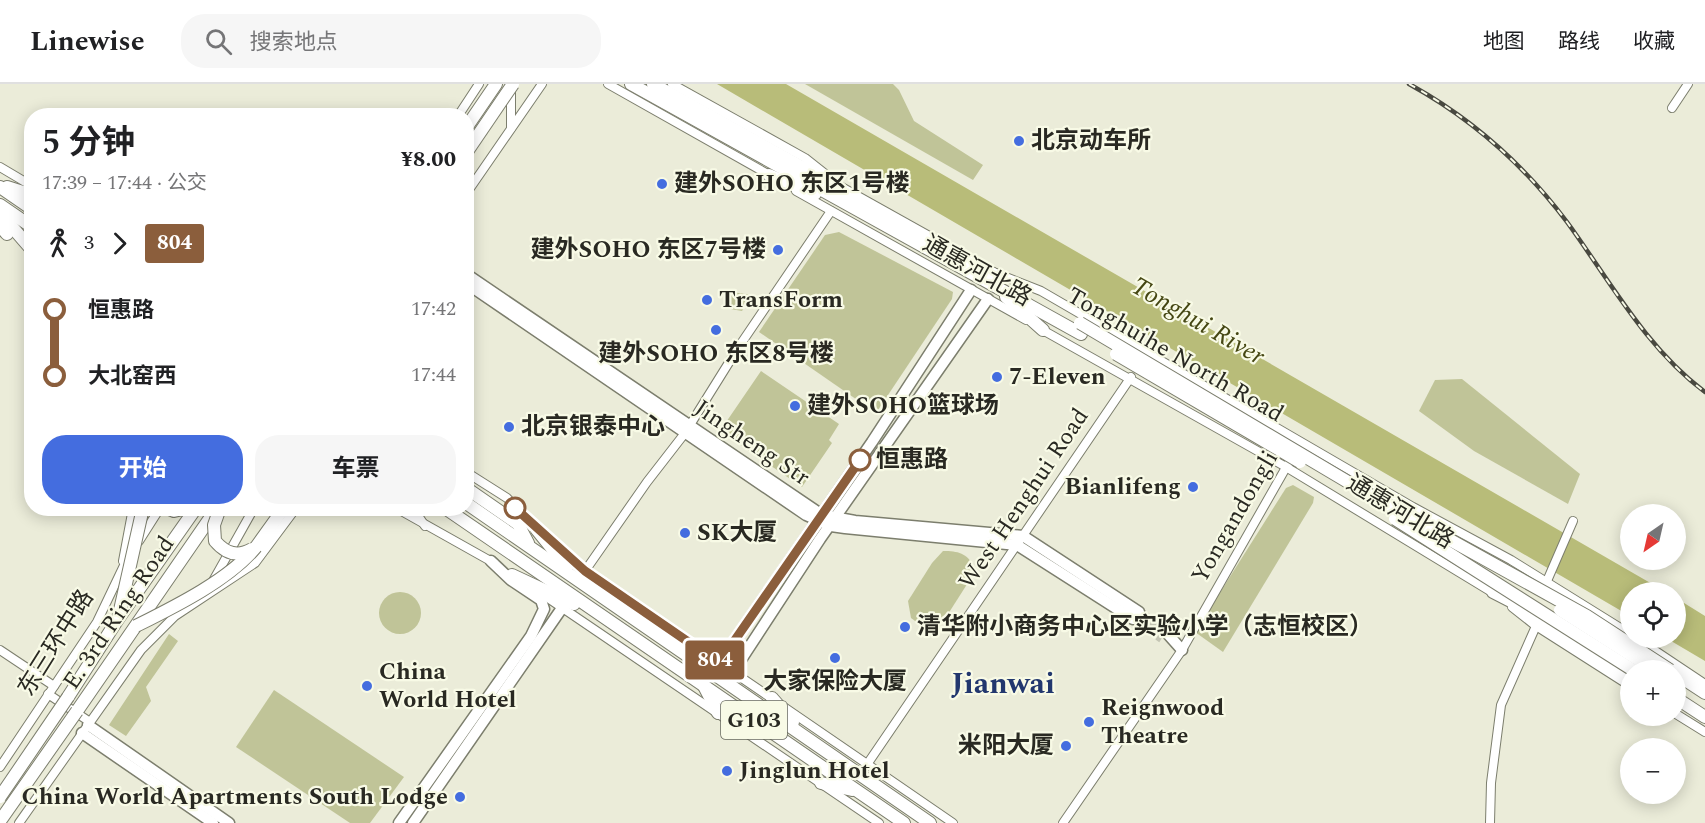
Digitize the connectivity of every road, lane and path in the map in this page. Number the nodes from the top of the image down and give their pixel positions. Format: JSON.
{"nodes":[{"id":1,"x":479,"y":84,"type":"edge"},
{"id":2,"x":496,"y":84,"type":"edge"},
{"id":3,"x":513,"y":84,"type":"edge"},
{"id":4,"x":542,"y":84,"type":"edge"},
{"id":5,"x":608,"y":84,"type":"edge"},
{"id":6,"x":631,"y":84,"type":"edge"},
{"id":7,"x":653,"y":84,"type":"edge"},
{"id":8,"x":672,"y":84,"type":"edge"},
{"id":9,"x":1688,"y":84,"type":"edge"},
{"id":10,"x":463,"y":108,"type":"edge"},
{"id":11,"x":1672,"y":108,"type":"dead end"},
{"id":12,"x":474,"y":116,"type":"edge"},
{"id":13,"x":511,"y":128,"type":"junction"},
{"id":14,"x":474,"y":142,"type":"edge"},
{"id":15,"x":0,"y":167,"type":"edge"},
{"id":16,"x":769,"y":175,"type":"junction"},
{"id":17,"x":808,"y":178,"type":"junction"},
{"id":18,"x":24,"y":181,"type":"edge"},
{"id":19,"x":474,"y":182,"type":"edge"},
{"id":20,"x":0,"y":186,"type":"edge"},
{"id":21,"x":24,"y":193,"type":"edge"},
{"id":22,"x":24,"y":203,"type":"edge"},
{"id":23,"x":0,"y":205,"type":"edge"},
{"id":24,"x":858,"y":206,"type":"junction"},
{"id":25,"x":831,"y":212,"type":"junction"},
{"id":26,"x":0,"y":213,"type":"edge"},
{"id":27,"x":24,"y":222,"type":"edge"},
{"id":28,"x":2,"y":230,"type":"edge"},
{"id":29,"x":24,"y":242,"type":"edge"},
{"id":30,"x":24,"y":245,"type":"edge"},
{"id":31,"x":982,"y":273,"type":"junction"},
{"id":32,"x":474,"y":280,"type":"edge"},
{"id":33,"x":474,"y":288,"type":"edge"},
{"id":34,"x":971,"y":291,"type":"junction"},
{"id":35,"x":988,"y":299,"type":"junction"},
{"id":36,"x":959,"y":312,"type":"junction"},
{"id":37,"x":1081,"y":328,"type":"junction"},
{"id":38,"x":1043,"y":330,"type":"junction"},
{"id":39,"x":951,"y":351,"type":"junction"},
{"id":40,"x":1131,"y":377,"type":"junction"},
{"id":41,"x":687,"y":430,"type":"junction"},
{"id":42,"x":1302,"y":440,"type":"junction"},
{"id":43,"x":1286,"y":467,"type":"junction"},
{"id":44,"x":474,"y":477,"type":"edge"},
{"id":45,"x":474,"y":494,"type":"edge"},
{"id":46,"x":474,"y":508,"type":"edge"},
{"id":47,"x":131,"y":516,"type":"edge"},
{"id":48,"x":141,"y":516,"type":"edge"},
{"id":49,"x":155,"y":516,"type":"edge"},
{"id":50,"x":190,"y":516,"type":"edge"},
{"id":51,"x":212,"y":516,"type":"edge"},
{"id":52,"x":216,"y":516,"type":"edge"},
{"id":53,"x":250,"y":516,"type":"edge"},
{"id":54,"x":278,"y":516,"type":"edge"},
{"id":55,"x":290,"y":516,"type":"edge"},
{"id":56,"x":409,"y":516,"type":"edge"},
{"id":57,"x":418,"y":516,"type":"edge"},
{"id":58,"x":457,"y":516,"type":"edge"},
{"id":59,"x":820,"y":518,"type":"junction"},
{"id":60,"x":1573,"y":521,"type":"dead end"},
{"id":61,"x":834,"y":522,"type":"junction"},
{"id":62,"x":425,"y":526,"type":"junction"},
{"id":63,"x":537,"y":530,"type":"joint"},
{"id":64,"x":1445,"y":538,"type":"junction"},
{"id":65,"x":1020,"y":540,"type":"junction"},
{"id":66,"x":256,"y":547,"type":"junction"},
{"id":67,"x":530,"y":547,"type":"junction"},
{"id":68,"x":1511,"y":560,"type":"junction"},
{"id":69,"x":491,"y":561,"type":"junction"},
{"id":70,"x":122,"y":566,"type":"junction"},
{"id":71,"x":580,"y":574,"type":"junction"},
{"id":72,"x":512,"y":575,"type":"junction"},
{"id":73,"x":1547,"y":581,"type":"junction"},
{"id":74,"x":1493,"y":592,"type":"junction"},
{"id":75,"x":768,"y":593,"type":"junction"},
{"id":76,"x":206,"y":596,"type":"junction"},
{"id":77,"x":562,"y":608,"type":"junction"},
{"id":78,"x":1136,"y":616,"type":"tunnel mouth"},
{"id":79,"x":603,"y":618,"type":"junction"},
{"id":80,"x":118,"y":619,"type":"junction"},
{"id":81,"x":136,"y":626,"type":"junction"},
{"id":82,"x":1536,"y":626,"type":"junction"},
{"id":83,"x":1620,"y":628,"type":"edge"},
{"id":84,"x":1164,"y":635,"type":"tunnel mouth"},
{"id":85,"x":1649,"y":648,"type":"edge"},
{"id":86,"x":0,"y":650,"type":"edge"},
{"id":87,"x":1182,"y":650,"type":"junction"},
{"id":88,"x":745,"y":654,"type":"junction"},
{"id":89,"x":1639,"y":660,"type":"edge"},
{"id":90,"x":1655,"y":660,"type":"edge"},
{"id":91,"x":1620,"y":661,"type":"edge"},
{"id":92,"x":719,"y":663,"type":"junction"},
{"id":93,"x":704,"y":668,"type":"junction"},
{"id":94,"x":1620,"y":671,"type":"edge"},
{"id":95,"x":733,"y":672,"type":"junction"},
{"id":96,"x":1620,"y":680,"type":"edge"},
{"id":97,"x":703,"y":684,"type":"junction"},
{"id":98,"x":1699,"y":685,"type":"edge"},
{"id":99,"x":54,"y":686,"type":"junction"},
{"id":100,"x":1686,"y":691,"type":"edge"},
{"id":101,"x":1705,"y":693,"type":"edge"},
{"id":102,"x":48,"y":694,"type":"junction"},
{"id":103,"x":772,"y":698,"type":"junction"},
{"id":104,"x":1705,"y":703,"type":"edge"},
{"id":105,"x":1686,"y":705,"type":"edge"},
{"id":106,"x":1686,"y":711,"type":"edge"},
{"id":107,"x":718,"y":714,"type":"junction"},
{"id":108,"x":1705,"y":718,"type":"edge"},
{"id":109,"x":1686,"y":720,"type":"edge"},
{"id":110,"x":87,"y":727,"type":"junction"},
{"id":111,"x":1705,"y":732,"type":"edge"},
{"id":112,"x":805,"y":737,"type":"junction"},
{"id":113,"x":868,"y":763,"type":"junction"},
{"id":114,"x":0,"y":767,"type":"edge"},
{"id":115,"x":821,"y":783,"type":"junction"},
{"id":116,"x":859,"y":792,"type":"junction"},
{"id":117,"x":0,"y":797,"type":"edge"},
{"id":118,"x":0,"y":821,"type":"edge"},
{"id":119,"x":19,"y":823,"type":"edge"},
{"id":120,"x":213,"y":823,"type":"edge"},
{"id":121,"x":229,"y":823,"type":"edge"},
{"id":122,"x":399,"y":823,"type":"edge"},
{"id":123,"x":413,"y":823,"type":"edge"},
{"id":124,"x":879,"y":823,"type":"edge"},
{"id":125,"x":904,"y":823,"type":"edge"},
{"id":126,"x":930,"y":823,"type":"edge"},
{"id":127,"x":953,"y":823,"type":"edge"},
{"id":128,"x":1063,"y":823,"type":"edge"},
{"id":129,"x":1490,"y":823,"type":"edge"}],
"edges":[{"from":1,"to":10,"type":"street"},
{"from":2,"to":12,"type":"highway"},
{"from":3,"to":13,"type":"street"},
{"from":3,"to":14,"type":"highway","bridge":true},
{"from":4,"to":13,"type":"street"},
{"from":5,"to":16,"type":"street","name":"通惠河北路"},
{"from":6,"to":17,"type":"highway","name":"Tonghuihe North Road"},
{"from":7,"to":17,"type":"highway","name":"Tonghuihe North Road"},
{"from":8,"to":24,"type":"street"},
{"from":9,"to":11,"type":"street"},
{"from":13,"to":19,"type":"street"},
{"from":15,"to":18,"type":"street"},
{"from":16,"to":24,"type":"highway"},
{"from":16,"to":25,"type":"street","name":"通惠河北路"},
{"from":17,"to":24,"type":"highway","name":"Tonghuihe North Road"},
{"from":20,"to":21,"type":"highway"},
{"from":20,"to":22,"type":"highway"},
{"from":23,"to":27,"type":"highway"},
{"from":24,"to":31,"type":"highway","name":"Tonghuihe North Road"},
{"from":25,"to":34,"type":"street","name":"通惠河北路"},
{"from":25,"to":41,"type":"street"},
{"from":26,"to":29,"type":"highway"},
{"from":28,"to":30,"type":"street"},
{"from":31,"to":37,"type":"highway","name":"Tonghuihe North Road"},
{"from":31,"to":38,"type":"highway"},
{"from":31,"to":42,"type":"street","name":"通惠河北路"},
{"from":32,"to":41,"type":"main road","name":"Jingheng Str"},
{"from":33,"to":41,"type":"main road","name":"Jingheng Str"},
{"from":34,"to":35,"type":"street","name":"通惠河北路"},
{"from":34,"to":36,"type":"main road"},
{"from":35,"to":38,"type":"street","name":"通惠河北路"},
{"from":35,"to":39,"type":"main road"},
{"from":36,"to":39,"type":"main road"},
{"from":36,"to":59,"type":"main road"},
{"from":37,"to":64,"type":"highway","name":"Tonghuihe North Road","bridge":true},
{"from":37,"to":91,"type":"highway","name":"Tonghuihe North Road","bridge":true},
{"from":38,"to":40,"type":"street","name":"通惠河北路"},
{"from":39,"to":61,"type":"main road"},
{"from":40,"to":43,"type":"street","name":"通惠河北路"},
{"from":40,"to":65,"type":"street","name":"West Henghui Road"},
{"from":41,"to":59,"type":"main road","name":"Jingheng Str"},
{"from":41,"to":71,"type":"street"},
{"from":42,"to":43,"type":"street","name":"Yongandongli"},
{"from":42,"to":68,"type":"street","name":"通惠河北路"},
{"from":43,"to":74,"type":"street","name":"通惠河北路"},
{"from":43,"to":87,"type":"street","name":"Yongandongli"},
{"from":44,"to":63,"type":"street"},
{"from":45,"to":67,"type":"highway"},
{"from":46,"to":67,"type":"highway","number":"G103"},
{"from":47,"to":70,"type":"street"},
{"from":48,"to":80,"type":"highway","bridge":true},
{"from":49,"to":70,"type":"street","name":"东三环中路"},
{"from":50,"to":80,"type":"highway","name":"E. 3rd Ring Road"},
{"from":51,"to":81,"type":"highway","name":"E. 3rd Ring Road","bridge":true},
{"from":52,"to":66,"type":"highway","bridge":true},
{"from":53,"to":76,"type":"street"},
{"from":54,"to":66,"type":"highway"},
{"from":55,"to":76,"type":"street"},
{"from":56,"to":62,"type":"street"},
{"from":57,"to":62,"type":"street"},
{"from":58,"to":79,"type":"highway","number":"G103"},
{"from":59,"to":61,"type":"main road","name":"Jingheng Str"},
{"from":59,"to":75,"type":"main road"},
{"from":60,"to":73,"type":"street"},
{"from":61,"to":65,"type":"main road","name":"Jingheng Str"},
{"from":61,"to":88,"type":"main road"},
{"from":62,"to":69,"type":"street"},
{"from":63,"to":71,"type":"highway"},
{"from":64,"to":89,"type":"highway","bridge":true},
{"from":64,"to":90,"type":"highway","name":"Tonghuihe North Road","bridge":true},
{"from":65,"to":78,"type":"main road","name":"Jingheng Str"},
{"from":65,"to":113,"type":"street","name":"West Henghui Road"},
{"from":66,"to":81,"type":"highway","bridge":true},
{"from":67,"to":71,"type":"highway","number":"G103"},
{"from":68,"to":73,"type":"street","name":"通惠河北路"},
{"from":68,"to":74,"type":"street"},
{"from":69,"to":72,"type":"street"},
{"from":69,"to":122,"type":"main road"},
{"from":70,"to":99,"type":"street","name":"东三环中路"},
{"from":71,"to":92,"type":"street"},
{"from":71,"to":93,"type":"highway","number":"G103"},
{"from":72,"to":77,"type":"street"},
{"from":72,"to":79,"type":"highway"},
{"from":73,"to":83,"type":"street","name":"通惠河北路"},
{"from":74,"to":82,"type":"street","name":"通惠河北路"},
{"from":74,"to":94,"type":"highway"},
{"from":75,"to":88,"type":"main road"},
{"from":75,"to":92,"type":"main road"},
{"from":76,"to":110,"type":"street"},
{"from":77,"to":107,"type":"street"},
{"from":77,"to":123,"type":"main road"},
{"from":79,"to":97,"type":"highway","number":"G103"},
{"from":80,"to":117,"type":"highway","name":"E. 3rd Ring Road","bridge":true},
{"from":81,"to":118,"type":"highway","name":"E. 3rd Ring Road","bridge":true},
{"from":82,"to":96,"type":"street","name":"通惠河北路"},
{"from":82,"to":129,"type":"street"},
{"from":84,"to":87,"type":"main road"},
{"from":85,"to":98,"type":"street"},
{"from":86,"to":99,"type":"street"},
{"from":87,"to":128,"type":"street","name":"Yongandongli"},
{"from":88,"to":95,"type":"main road"},
{"from":92,"to":93,"type":"main road"},
{"from":92,"to":95,"type":"street"},
{"from":93,"to":112,"type":"highway","number":"G103"},
{"from":95,"to":103,"type":"street"},
{"from":97,"to":107,"type":"highway"},
{"from":97,"to":116,"type":"highway","number":"G103"},
{"from":98,"to":101,"type":"highway"},
{"from":99,"to":102,"type":"street","name":"东三环中路"},
{"from":100,"to":104,"type":"highway"},
{"from":102,"to":110,"type":"street"},
{"from":102,"to":114,"type":"street","name":"东三环中路"},
{"from":103,"to":112,"type":"highway"},
{"from":103,"to":113,"type":"street"},
{"from":105,"to":108,"type":"highway"},
{"from":106,"to":108,"type":"highway"},
{"from":107,"to":115,"type":"street"},
{"from":109,"to":111,"type":"street"},
{"from":110,"to":119,"type":"street"},
{"from":110,"to":120,"type":"main road"},
{"from":110,"to":121,"type":"main road"},
{"from":112,"to":126,"type":"highway","number":"G103"},
{"from":113,"to":127,"type":"street"},
{"from":115,"to":116,"type":"highway"},
{"from":115,"to":124,"type":"street"},
{"from":116,"to":125,"type":"highway","number":"G103"}]}
